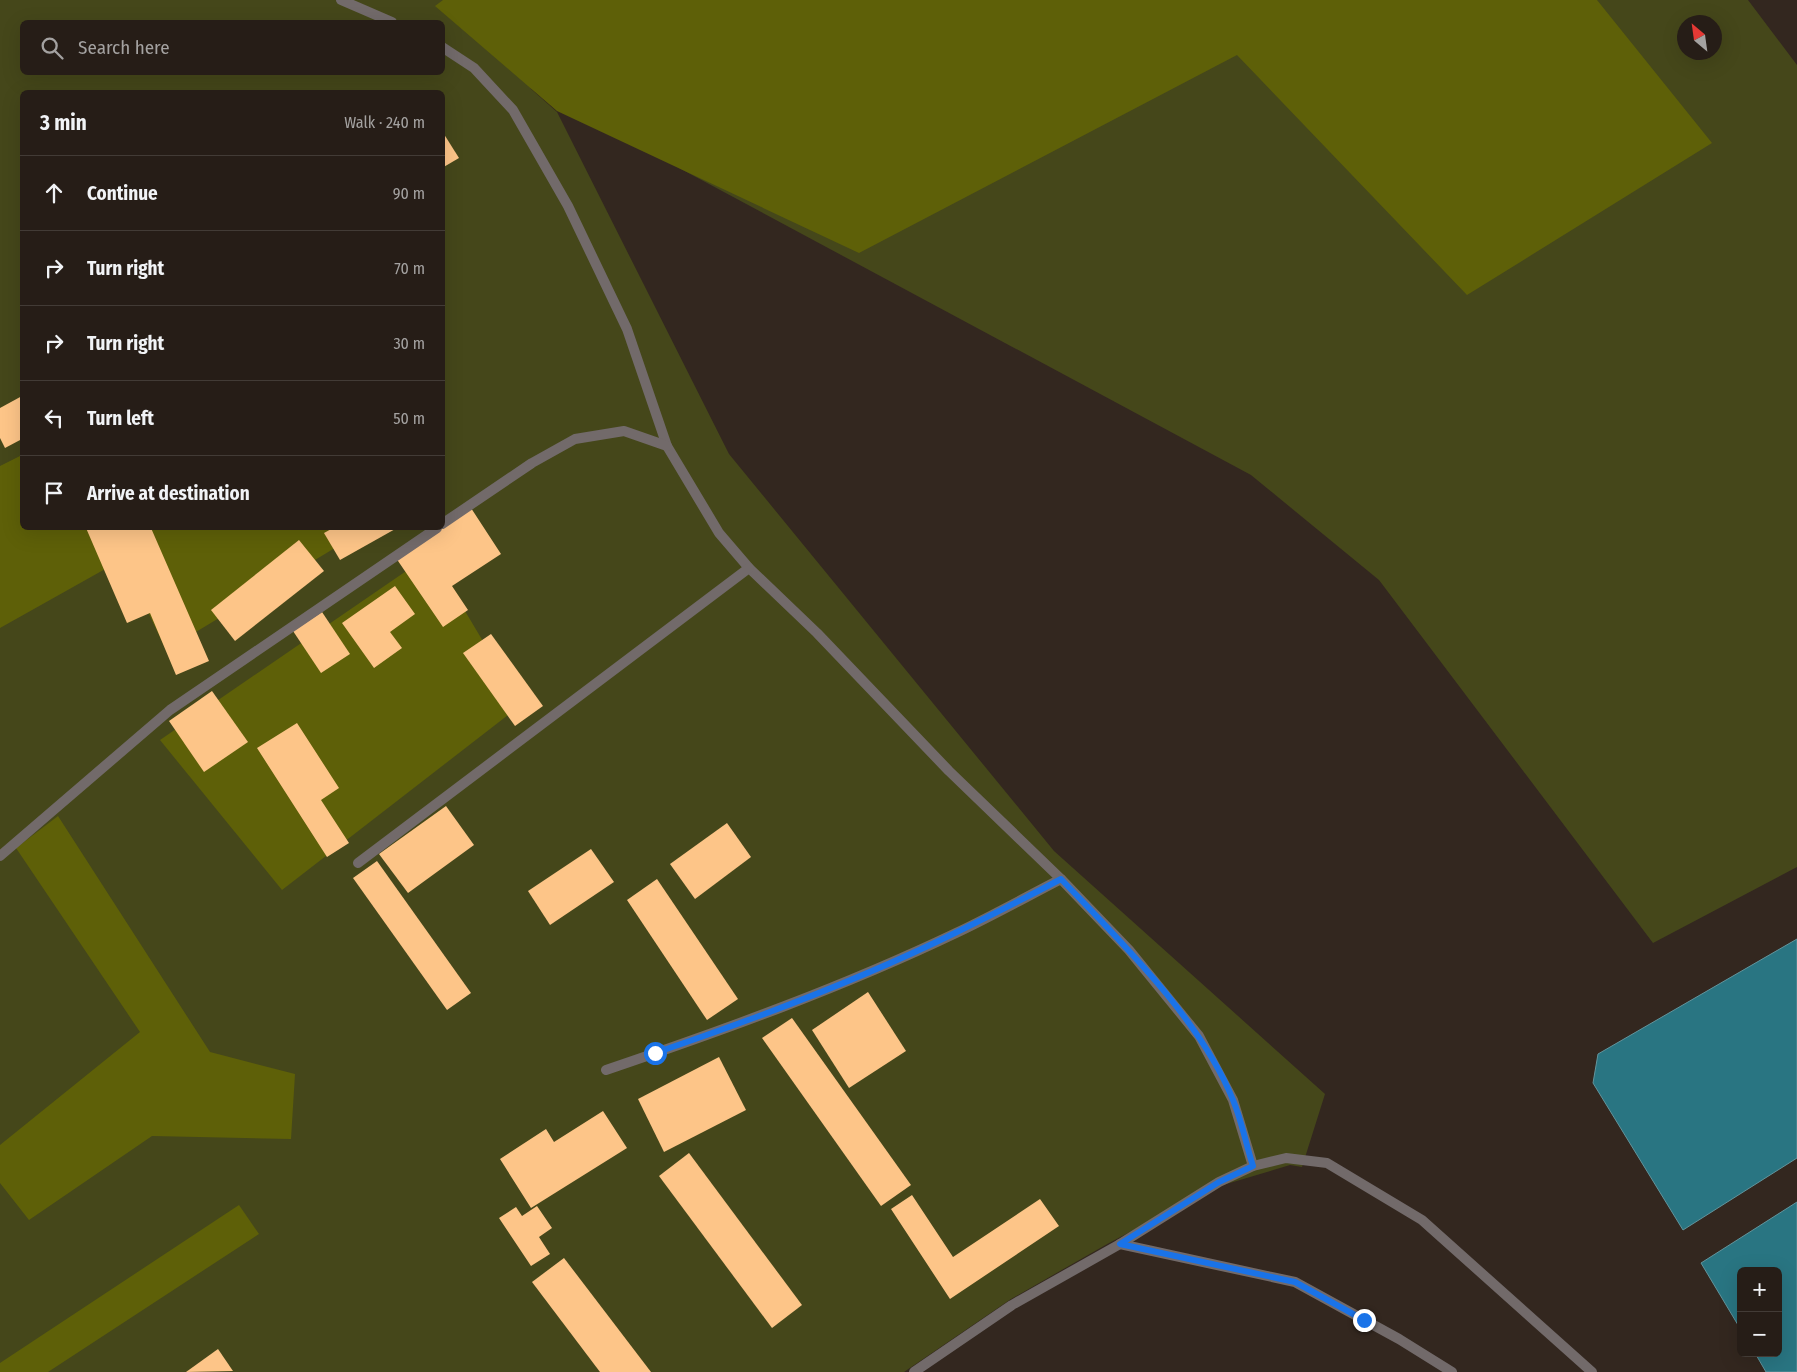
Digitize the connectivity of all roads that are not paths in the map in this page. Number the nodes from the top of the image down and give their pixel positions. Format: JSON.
{"nodes":[{"id":1,"x":341,"y":0,"type":"edge"},
{"id":2,"x":387,"y":20,"type":"edge"},
{"id":3,"x":445,"y":49,"type":"edge"},
{"id":4,"x":668,"y":446,"type":"junction"},
{"id":5,"x":445,"y":522,"type":"edge"},
{"id":6,"x":434,"y":530,"type":"edge"},
{"id":7,"x":749,"y":568,"type":"junction"},
{"id":8,"x":0,"y":856,"type":"edge"},
{"id":9,"x":358,"y":863,"type":"dead end"},
{"id":10,"x":1061,"y":879,"type":"junction"},
{"id":11,"x":606,"y":1070,"type":"dead end"},
{"id":12,"x":1253,"y":1166,"type":"junction"},
{"id":13,"x":1120,"y":1244,"type":"junction"},
{"id":14,"x":914,"y":1372,"type":"edge"},
{"id":15,"x":1452,"y":1372,"type":"edge"},
{"id":16,"x":1592,"y":1372,"type":"edge"}],
"edges":[{"from":1,"to":2,"type":"lane"},
{"from":3,"to":4,"type":"lane"},
{"from":4,"to":5,"type":"lane"},
{"from":4,"to":7,"type":"lane"},
{"from":6,"to":8,"type":"lane"},
{"from":7,"to":9,"type":"lane"},
{"from":7,"to":10,"type":"lane"},
{"from":10,"to":11,"type":"lane"},
{"from":10,"to":12,"type":"lane"},
{"from":12,"to":13,"type":"lane"},
{"from":12,"to":16,"type":"lane"},
{"from":13,"to":14,"type":"lane"},
{"from":13,"to":15,"type":"lane"}]}
